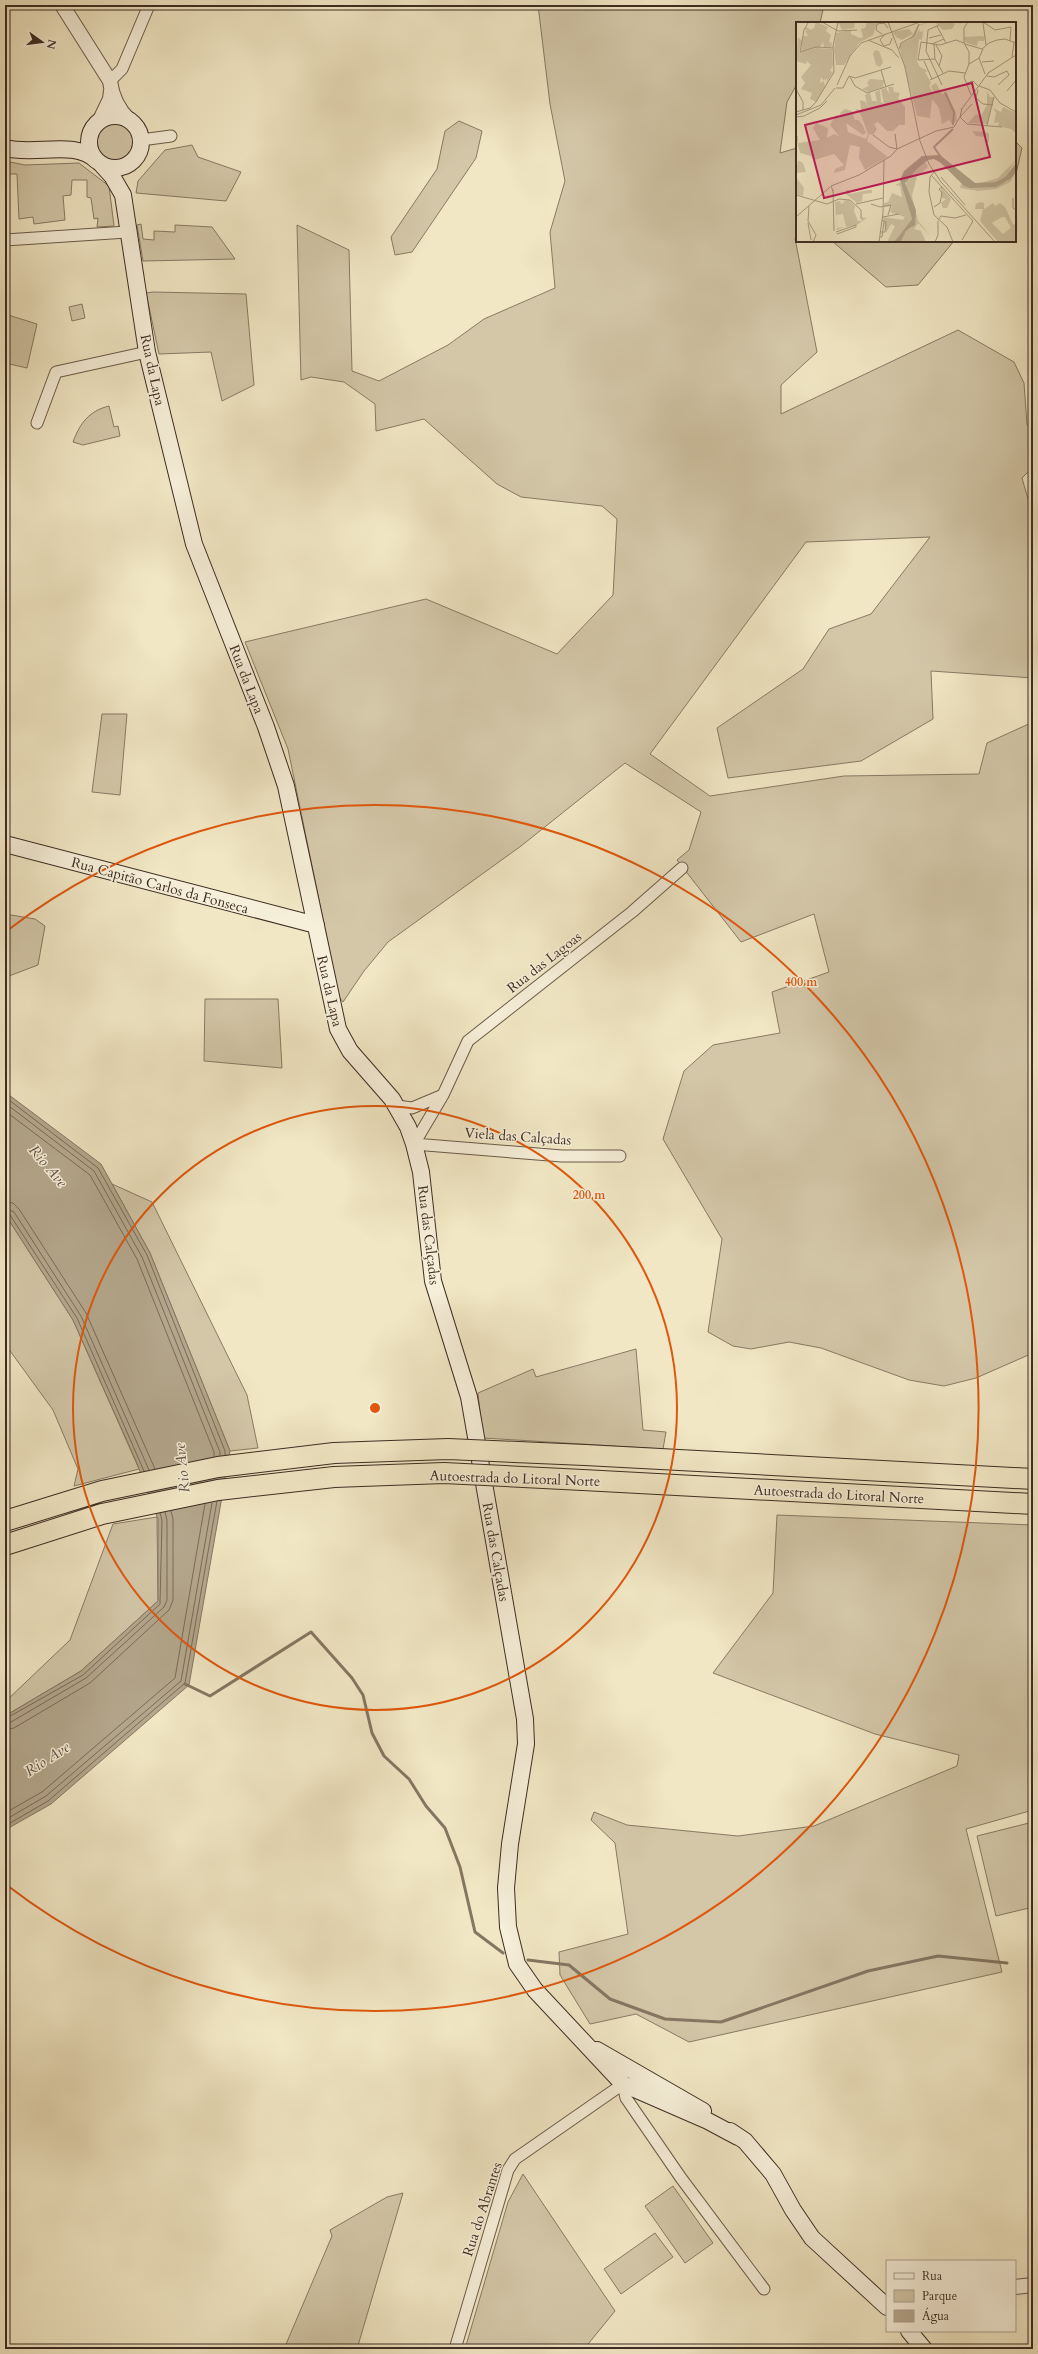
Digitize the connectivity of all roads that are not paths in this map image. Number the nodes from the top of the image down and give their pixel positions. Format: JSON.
{"nodes":[{"id":1,"x":62,"y":5,"type":"edge"},
{"id":2,"x":149,"y":5,"type":"edge"},
{"id":3,"x":111,"y":86,"type":"junction"},
{"id":4,"x":129,"y":120,"type":"junction"},
{"id":5,"x":96,"y":125,"type":"junction"},
{"id":6,"x":171,"y":136,"type":"dead end"},
{"id":7,"x":141,"y":140,"type":"junction"},
{"id":8,"x":5,"y":148,"type":"edge"},
{"id":9,"x":65,"y":148,"type":"junction"},
{"id":10,"x":133,"y":161,"type":"junction"},
{"id":11,"x":100,"y":163,"type":"junction"},
{"id":12,"x":123,"y":195,"type":"junction"},
{"id":13,"x":127,"y":232,"type":"junction"},
{"id":14,"x":5,"y":240,"type":"edge"},
{"id":15,"x":147,"y":352,"type":"junction"},
{"id":16,"x":37,"y":423,"type":"dead end"},
{"id":17,"x":5,"y":844,"type":"edge"},
{"id":18,"x":682,"y":868,"type":"dead end"},
{"id":19,"x":316,"y":925,"type":"junction"},
{"id":20,"x":444,"y":1095,"type":"junction"},
{"id":21,"x":396,"y":1106,"type":"junction"},
{"id":22,"x":414,"y":1144,"type":"junction"},
{"id":23,"x":620,"y":1156,"type":"dead end"},
{"id":24,"x":1033,"y":1479,"type":"edge"},
{"id":25,"x":1033,"y":1504,"type":"edge"},
{"id":26,"x":5,"y":1520,"type":"edge"},
{"id":27,"x":5,"y":1545,"type":"edge"},
{"id":28,"x":582,"y":2042,"type":"junction"},
{"id":29,"x":632,"y":2070,"type":"junction"},
{"id":30,"x":623,"y":2084,"type":"junction"},
{"id":31,"x":738,"y":2136,"type":"junction"},
{"id":32,"x":1033,"y":2285,"type":"edge"},
{"id":33,"x":1016,"y":2287,"type":"edge"},
{"id":34,"x":764,"y":2289,"type":"dead end"},
{"id":35,"x":885,"y":2302,"type":"edge"},
{"id":36,"x":910,"y":2332,"type":"edge"},
{"id":37,"x":455,"y":2349,"type":"edge"},
{"id":38,"x":924,"y":2349,"type":"edge"}],
"edges":[{"from":1,"to":3,"type":"street"},
{"from":2,"to":3,"type":"street"},
{"from":3,"to":4,"type":"street"},
{"from":3,"to":5,"type":"street"},
{"from":4,"to":5,"type":"main road"},
{"from":4,"to":7,"type":"main road"},
{"from":5,"to":9,"type":"main road"},
{"from":5,"to":11,"type":"main road"},
{"from":6,"to":7,"type":"street"},
{"from":7,"to":10,"type":"main road"},
{"from":8,"to":9,"type":"main road"},
{"from":9,"to":11,"type":"main road"},
{"from":10,"to":11,"type":"main road"},
{"from":10,"to":12,"type":"main road","name":"Rua da Lapa"},
{"from":11,"to":12,"type":"main road","name":"Rua da Lapa"},
{"from":12,"to":13,"type":"main road","name":"Rua da Lapa"},
{"from":13,"to":14,"type":"street"},
{"from":13,"to":15,"type":"main road","name":"Rua da Lapa"},
{"from":15,"to":16,"type":"street"},
{"from":15,"to":19,"type":"main road","name":"Rua da Lapa"},
{"from":17,"to":19,"type":"main road","name":"Rua Capitão Carlos da Fonseca"},
{"from":18,"to":20,"type":"street","name":"Rua das Lagoas"},
{"from":19,"to":21,"type":"main road","name":"Rua da Lapa"},
{"from":20,"to":21,"type":"street"},
{"from":20,"to":22,"type":"street","name":"Rua das Lagoas"},
{"from":21,"to":22,"type":"main road","name":"Rua da Lapa"},
{"from":22,"to":23,"type":"street","name":"Viela das Calçadas"},
{"from":22,"to":28,"type":"main road","name":"Rua das Calçadas"},
{"from":24,"to":26,"type":"highway","name":"Autoestrada do Litoral Norte","bridge":true},
{"from":25,"to":27,"type":"highway","name":"Autoestrada do Litoral Norte","bridge":true},
{"from":28,"to":29,"type":"main road"},
{"from":28,"to":30,"type":"main road"},
{"from":29,"to":30,"type":"main road"},
{"from":29,"to":31,"type":"main road"},
{"from":30,"to":31,"type":"main road"},
{"from":30,"to":34,"type":"street"},
{"from":30,"to":37,"type":"street","name":"Rua do Abrantes"},
{"from":31,"to":35,"type":"main road"},
{"from":32,"to":33,"type":"street"},
{"from":36,"to":38,"type":"main road"}]}
